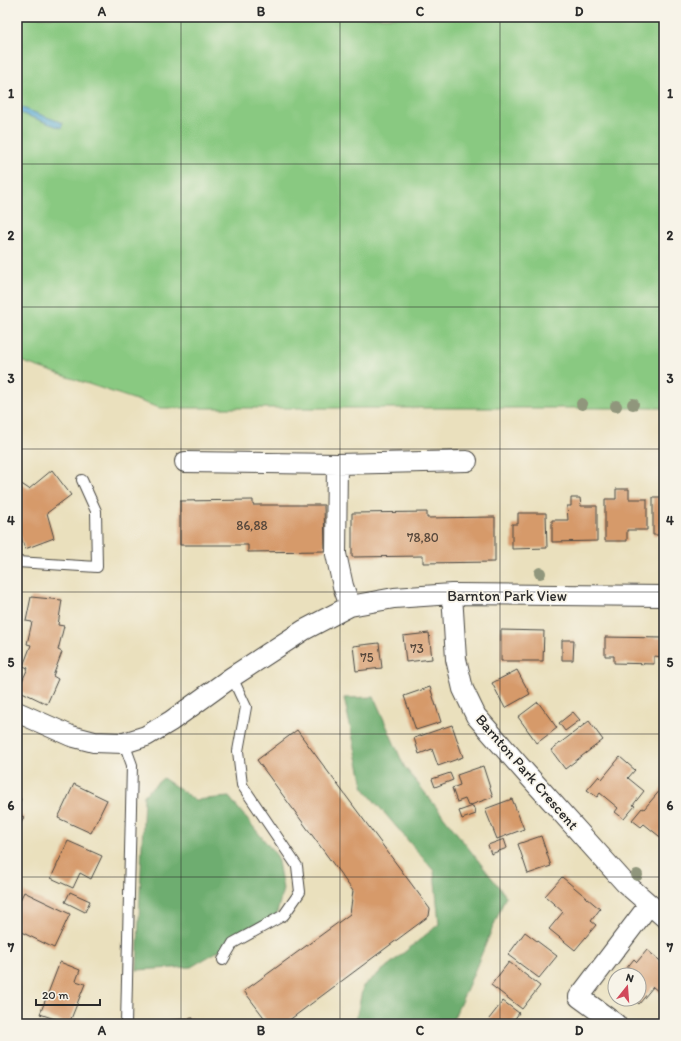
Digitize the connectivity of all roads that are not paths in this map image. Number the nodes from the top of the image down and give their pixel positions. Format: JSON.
{"nodes":[{"id":1,"x":185,"y":462,"type":"dead end"},
{"id":2,"x":467,"y":462,"type":"dead end"},
{"id":3,"x":337,"y":464,"type":"junction"},
{"id":4,"x":82,"y":480,"type":"dead end"},
{"id":5,"x":17,"y":562,"type":"edge"},
{"id":6,"x":452,"y":594,"type":"junction"},
{"id":7,"x":664,"y":596,"type":"edge"},
{"id":8,"x":350,"y":606,"type":"junction"},
{"id":9,"x":232,"y":677,"type":"junction"},
{"id":10,"x":17,"y":712,"type":"edge"},
{"id":11,"x":124,"y":743,"type":"junction"},
{"id":12,"x":657,"y":911,"type":"edge"},
{"id":13,"x":223,"y":960,"type":"dead end"},
{"id":14,"x":126,"y":1024,"type":"edge"},
{"id":15,"x":616,"y":1024,"type":"edge"}],
"edges":[{"from":1,"to":3,"type":"street"},
{"from":2,"to":3,"type":"street"},
{"from":3,"to":8,"type":"street"},
{"from":4,"to":5,"type":"lane"},
{"from":6,"to":7,"type":"street","name":"Barnton Park View"},
{"from":6,"to":8,"type":"street","name":"Barnton Park View"},
{"from":6,"to":12,"type":"street","name":"Barnton Park Crescent"},
{"from":8,"to":9,"type":"street","name":"Barnton Park View"},
{"from":9,"to":11,"type":"street","name":"Barnton Park View"},
{"from":9,"to":13,"type":"lane"},
{"from":10,"to":11,"type":"street","name":"Barnton Park View"},
{"from":11,"to":14,"type":"lane"},
{"from":12,"to":15,"type":"street"}]}
